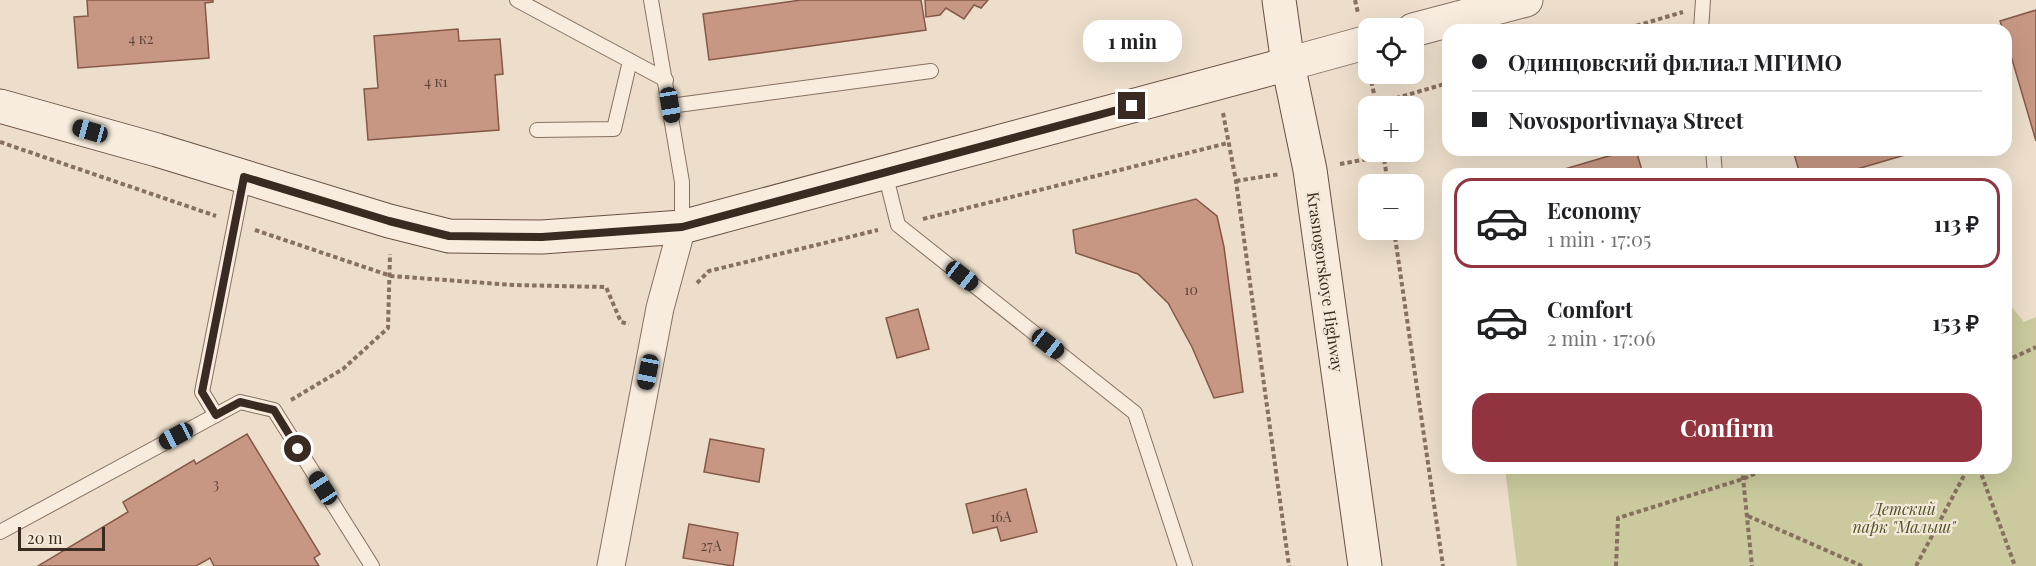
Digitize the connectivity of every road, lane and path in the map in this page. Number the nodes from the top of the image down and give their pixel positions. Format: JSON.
{"nodes":[{"id":1,"x":517,"y":0,"type":"edge"},
{"id":2,"x":651,"y":0,"type":"edge"},
{"id":3,"x":1279,"y":0,"type":"edge"},
{"id":4,"x":1526,"y":0,"type":"edge"},
{"id":5,"x":1703,"y":3,"type":"edge"},
{"id":6,"x":1640,"y":24,"type":"edge"},
{"id":7,"x":1701,"y":24,"type":"edge"},
{"id":8,"x":1424,"y":27,"type":"edge"},
{"id":9,"x":1358,"y":45,"type":"edge"},
{"id":10,"x":630,"y":61,"type":"junction"},
{"id":11,"x":1288,"y":64,"type":"junction"},
{"id":12,"x":931,"y":71,"type":"dead end"},
{"id":13,"x":666,"y":80,"type":"junction"},
{"id":14,"x":1217,"y":84,"type":"junction"},
{"id":15,"x":1442,"y":85,"type":"edge"},
{"id":16,"x":1405,"y":96,"type":"edge"},
{"id":17,"x":670,"y":105,"type":"junction"},
{"id":18,"x":0,"y":106,"type":"edge"},
{"id":19,"x":537,"y":130,"type":"dead end"},
{"id":20,"x":885,"y":173,"type":"junction"},
{"id":21,"x":244,"y":177,"type":"junction"},
{"id":22,"x":389,"y":221,"type":"junction"},
{"id":23,"x":682,"y":227,"type":"junction"},
{"id":24,"x":1395,"y":240,"type":"edge"},
{"id":25,"x":2036,"y":347,"type":"edge"},
{"id":26,"x":2012,"y":358,"type":"edge"},
{"id":27,"x":274,"y":410,"type":"junction"},
{"id":28,"x":216,"y":415,"type":"junction"},
{"id":29,"x":1743,"y":474,"type":"edge"},
{"id":30,"x":1754,"y":474,"type":"edge"},
{"id":31,"x":1965,"y":474,"type":"edge"},
{"id":32,"x":1981,"y":474,"type":"edge"},
{"id":33,"x":1743,"y":479,"type":"junction"},
{"id":34,"x":1748,"y":516,"type":"junction"},
{"id":35,"x":0,"y":532,"type":"edge"},
{"id":36,"x":372,"y":566,"type":"edge"},
{"id":37,"x":611,"y":566,"type":"edge"},
{"id":38,"x":1185,"y":566,"type":"edge"},
{"id":39,"x":1289,"y":566,"type":"edge"},
{"id":40,"x":1365,"y":566,"type":"edge"},
{"id":41,"x":1443,"y":566,"type":"edge"},
{"id":42,"x":1616,"y":566,"type":"edge"},
{"id":43,"x":1752,"y":566,"type":"edge"},
{"id":44,"x":1862,"y":566,"type":"edge"},
{"id":45,"x":1916,"y":566,"type":"edge"},
{"id":46,"x":2015,"y":566,"type":"edge"}],
"edges":[{"from":1,"to":10,"type":"lane"},
{"from":2,"to":13,"type":"lane"},
{"from":3,"to":11,"type":"main road","name":"Krasnogorskoye Highway"},
{"from":4,"to":8,"type":"main road"},
{"from":5,"to":6,"type":"path"},
{"from":5,"to":7,"type":"lane"},
{"from":9,"to":11,"type":"main road"},
{"from":10,"to":13,"type":"lane"},
{"from":10,"to":19,"type":"lane"},
{"from":11,"to":14,"type":"main road"},
{"from":11,"to":40,"type":"main road","name":"Krasnogorskoye Highway"},
{"from":12,"to":17,"type":"lane"},
{"from":13,"to":17,"type":"lane"},
{"from":14,"to":20,"type":"main road"},
{"from":14,"to":39,"type":"path"},
{"from":15,"to":16,"type":"path"},
{"from":17,"to":23,"type":"lane"},
{"from":18,"to":21,"type":"main road"},
{"from":20,"to":23,"type":"main road"},
{"from":20,"to":38,"type":"lane"},
{"from":21,"to":22,"type":"main road"},
{"from":21,"to":28,"type":"lane"},
{"from":22,"to":23,"type":"main road"},
{"from":22,"to":27,"type":"path"},
{"from":23,"to":37,"type":"street"},
{"from":24,"to":41,"type":"path"},
{"from":25,"to":26,"type":"path"},
{"from":27,"to":28,"type":"lane"},
{"from":27,"to":36,"type":"lane"},
{"from":28,"to":35,"type":"lane"},
{"from":29,"to":33,"type":"path"},
{"from":30,"to":33,"type":"path"},
{"from":31,"to":45,"type":"path"},
{"from":32,"to":46,"type":"path"},
{"from":33,"to":34,"type":"path"},
{"from":33,"to":42,"type":"path"},
{"from":34,"to":43,"type":"path"},
{"from":34,"to":44,"type":"path"}]}
